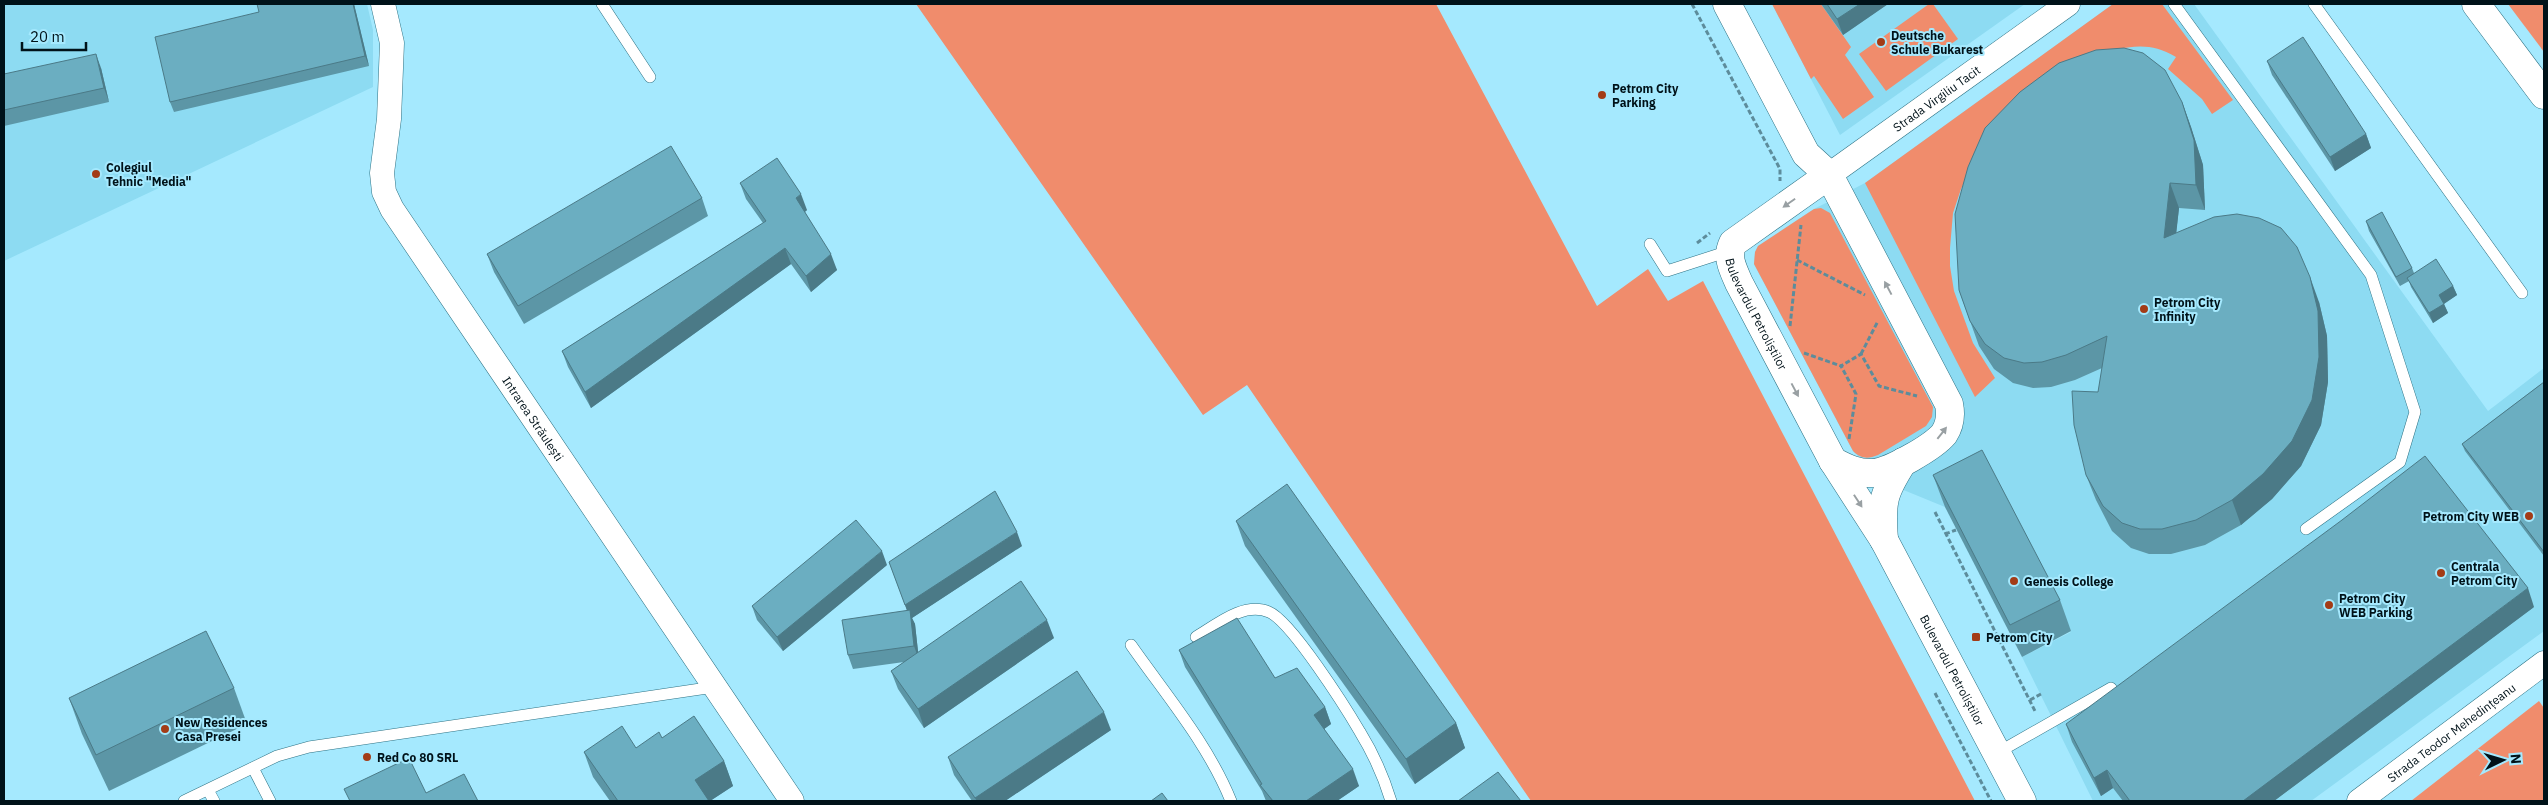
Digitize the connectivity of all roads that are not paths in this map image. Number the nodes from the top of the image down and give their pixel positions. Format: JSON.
{"nodes":[{"id":1,"x":383,"y":4,"type":"edge"},
{"id":2,"x":602,"y":4,"type":"edge"},
{"id":3,"x":1727,"y":4,"type":"edge"},
{"id":4,"x":2068,"y":4,"type":"edge"},
{"id":5,"x":2174,"y":4,"type":"edge"},
{"id":6,"x":2314,"y":4,"type":"edge"},
{"id":7,"x":2476,"y":4,"type":"edge"},
{"id":8,"x":650,"y":76,"type":"dead end"},
{"id":9,"x":2544,"y":95,"type":"edge"},
{"id":10,"x":1829,"y":175,"type":"junction"},
{"id":11,"x":1650,"y":244,"type":"dead end"},
{"id":12,"x":1729,"y":251,"type":"junction"},
{"id":13,"x":2522,"y":293,"type":"dead end"},
{"id":14,"x":1841,"y":452,"type":"junction"},
{"id":15,"x":1903,"y":462,"type":"junction"},
{"id":16,"x":2306,"y":529,"type":"dead end"},
{"id":17,"x":1884,"y":540,"type":"junction"},
{"id":18,"x":1196,"y":638,"type":"edge"},
{"id":19,"x":1131,"y":645,"type":"dead end"},
{"id":20,"x":2544,"y":663,"type":"edge"},
{"id":21,"x":714,"y":687,"type":"junction"},
{"id":22,"x":2111,"y":688,"type":"edge"},
{"id":23,"x":1997,"y":753,"type":"junction"},
{"id":24,"x":253,"y":768,"type":"junction"},
{"id":25,"x":208,"y":790,"type":"junction"},
{"id":26,"x":2019,"y":800,"type":"edge"},
{"id":27,"x":184,"y":801,"type":"edge"},
{"id":28,"x":214,"y":801,"type":"edge"},
{"id":29,"x":270,"y":801,"type":"edge"},
{"id":30,"x":792,"y":801,"type":"edge"},
{"id":31,"x":1231,"y":801,"type":"edge"},
{"id":32,"x":1391,"y":801,"type":"edge"},
{"id":33,"x":2359,"y":801,"type":"edge"}],
"edges":[{"from":1,"to":21,"type":"street","name":"Intrarea Străulești"},
{"from":2,"to":8,"type":"lane"},
{"from":3,"to":10,"type":"street","name":"Bulevardul Petroliștilor"},
{"from":4,"to":10,"type":"street","name":"Strada Virgiliu Tacit"},
{"from":5,"to":16,"type":"lane"},
{"from":6,"to":13,"type":"lane"},
{"from":7,"to":9,"type":"street"},
{"from":10,"to":12,"type":"street","name":"Bulevardul Petroliștilor","one_way":true},
{"from":15,"to":10,"type":"street","name":"Bulevardul Petroliștilor","one_way":true},
{"from":11,"to":12,"type":"lane"},
{"from":12,"to":14,"type":"street","name":"Bulevardul Petroliștilor","one_way":true},
{"from":14,"to":15,"type":"street","name":"Bulevardul Petroliștilor"},
{"from":14,"to":17,"type":"street","name":"Bulevardul Petroliștilor","one_way":true},
{"from":15,"to":17,"type":"street","name":"Bulevardul Petroliștilor"},
{"from":17,"to":23,"type":"street","name":"Bulevardul Petroliștilor"},
{"from":18,"to":32,"type":"lane"},
{"from":19,"to":31,"type":"lane"},
{"from":20,"to":33,"type":"street","name":"Strada Teodor Mehedințeanu"},
{"from":21,"to":24,"type":"lane"},
{"from":21,"to":30,"type":"street","name":"Intrarea Străulești"},
{"from":22,"to":23,"type":"lane"},
{"from":23,"to":26,"type":"street","name":"Bulevardul Petroliștilor"},
{"from":24,"to":25,"type":"lane"},
{"from":24,"to":29,"type":"lane"},
{"from":25,"to":27,"type":"lane"},
{"from":25,"to":28,"type":"lane"}]}
